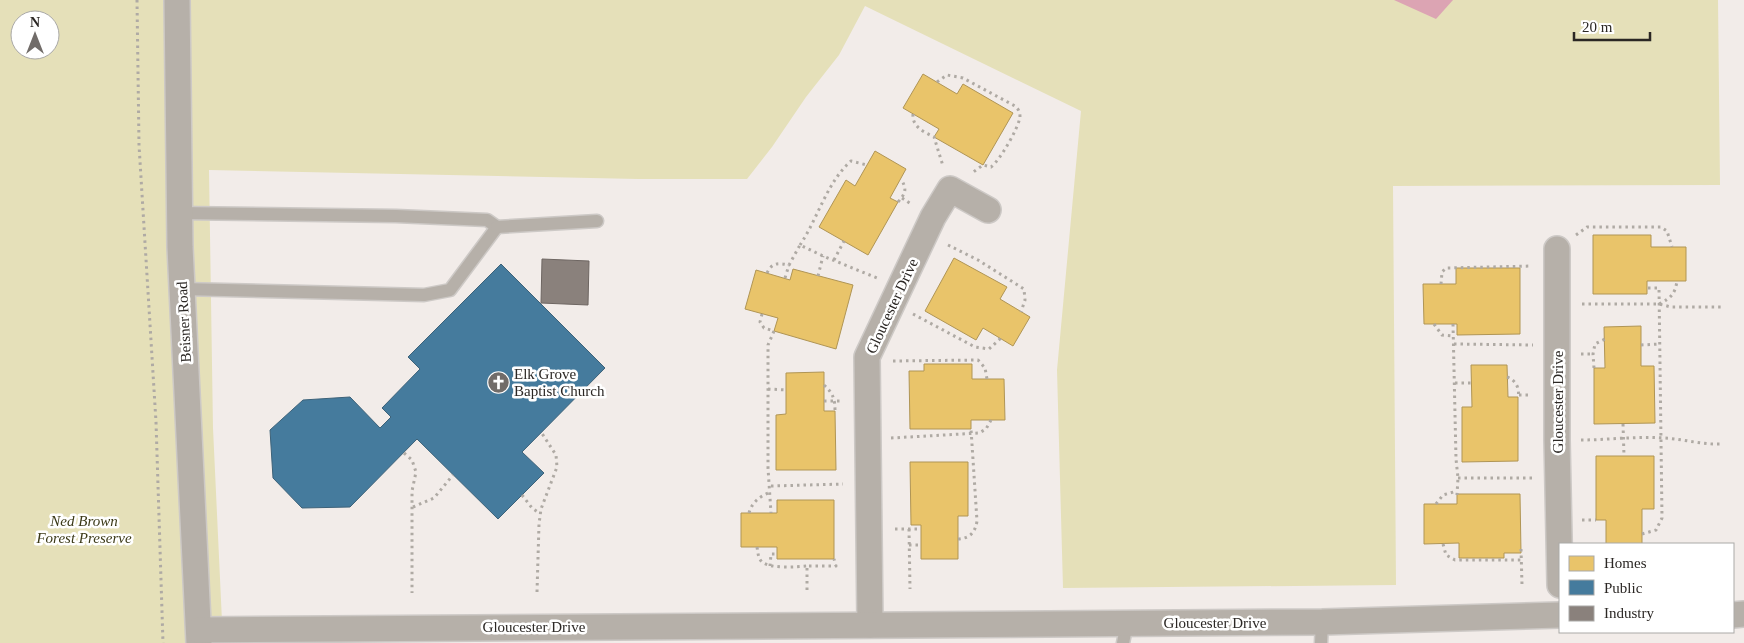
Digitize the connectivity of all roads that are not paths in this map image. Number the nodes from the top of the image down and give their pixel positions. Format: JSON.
{"nodes":[{"id":1,"x":177,"y":0,"type":"edge"},
{"id":2,"x":988,"y":210,"type":"dead end"},
{"id":3,"x":179,"y":213,"type":"junction"},
{"id":4,"x":597,"y":221,"type":"dead end"},
{"id":5,"x":497,"y":227,"type":"junction"},
{"id":6,"x":1557,"y":257,"type":"road end"},
{"id":7,"x":182,"y":289,"type":"junction"},
{"id":8,"x":1560,"y":543,"type":"edge"},
{"id":9,"x":1559,"y":615,"type":"edge"},
{"id":10,"x":870,"y":625,"type":"junction"},
{"id":11,"x":1322,"y":632,"type":"edge"},
{"id":12,"x":1125,"y":633,"type":"edge"},
{"id":13,"x":199,"y":636,"type":"edge"}],
"edges":[{"from":1,"to":3,"type":"street","name":"Beisner Road"},
{"from":2,"to":10,"type":"street","name":"Gloucester Drive"},
{"from":3,"to":5,"type":"lane"},
{"from":3,"to":7,"type":"street","name":"Beisner Road"},
{"from":4,"to":5,"type":"lane"},
{"from":5,"to":7,"type":"lane"},
{"from":6,"to":8,"type":"street","name":"Gloucester Drive"},
{"from":7,"to":13,"type":"street","name":"Beisner Road"},
{"from":9,"to":11,"type":"street","name":"Gloucester Drive"},
{"from":10,"to":12,"type":"street","name":"Gloucester Drive"},
{"from":10,"to":13,"type":"street","name":"Gloucester Drive"},
{"from":11,"to":12,"type":"street","name":"Gloucester Drive"}]}
